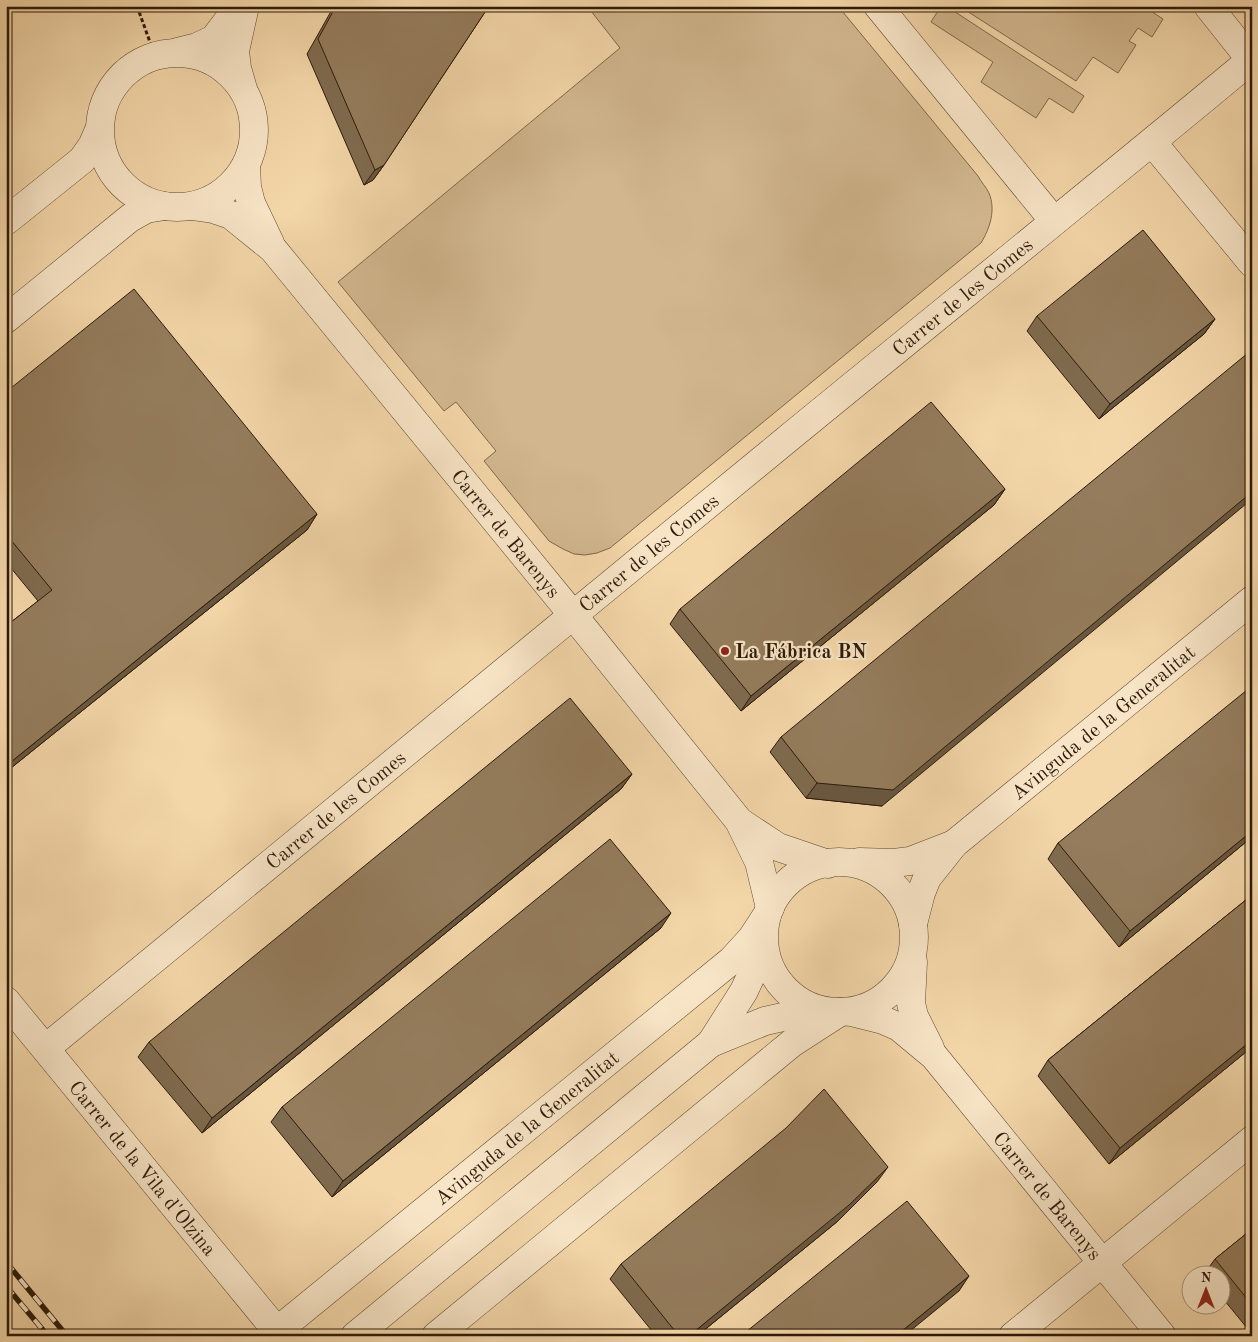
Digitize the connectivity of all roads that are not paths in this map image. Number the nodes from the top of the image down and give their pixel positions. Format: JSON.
{"nodes":[{"id":1,"x":239,"y":6,"type":"edge"},
{"id":2,"x":244,"y":6,"type":"edge"},
{"id":3,"x":878,"y":6,"type":"edge"},
{"id":4,"x":1208,"y":6,"type":"edge"},
{"id":5,"x":165,"y":54,"type":"junction"},
{"id":6,"x":1252,"y":59,"type":"edge"},
{"id":7,"x":243,"y":89,"type":"junction"},
{"id":8,"x":99,"y":130,"type":"junction"},
{"id":9,"x":1152,"y":142,"type":"junction"},
{"id":10,"x":246,"y":165,"type":"junction"},
{"id":11,"x":164,"y":206,"type":"junction"},
{"id":12,"x":192,"y":206,"type":"junction"},
{"id":13,"x":1054,"y":221,"type":"junction"},
{"id":14,"x":6,"y":222,"type":"edge"},
{"id":15,"x":273,"y":249,"type":"junction"},
{"id":16,"x":1252,"y":263,"type":"edge"},
{"id":17,"x":6,"y":319,"type":"edge"},
{"id":18,"x":1252,"y":600,"type":"edge"},
{"id":19,"x":573,"y":615,"type":"junction"},
{"id":20,"x":739,"y":821,"type":"junction"},
{"id":21,"x":954,"y":844,"type":"junction"},
{"id":22,"x":834,"y":863,"type":"junction"},
{"id":23,"x":769,"y":911,"type":"junction"},
{"id":24,"x":914,"y":937,"type":"junction"},
{"id":25,"x":764,"y":943,"type":"junction"},
{"id":26,"x":6,"y":1000,"type":"edge"},
{"id":27,"x":839,"y":1012,"type":"junction"},
{"id":28,"x":711,"y":1043,"type":"junction"},
{"id":29,"x":46,"y":1048,"type":"junction"},
{"id":30,"x":934,"y":1056,"type":"junction"},
{"id":31,"x":1252,"y":1140,"type":"edge"},
{"id":32,"x":1102,"y":1263,"type":"junction"},
{"id":33,"x":279,"y":1333,"type":"edge"},
{"id":34,"x":355,"y":1336,"type":"edge"},
{"id":35,"x":436,"y":1336,"type":"edge"},
{"id":36,"x":1013,"y":1336,"type":"edge"},
{"id":37,"x":1162,"y":1336,"type":"edge"}],
"edges":[{"from":1,"to":5,"type":"street"},
{"from":2,"to":7,"type":"street"},
{"from":3,"to":13,"type":"street"},
{"from":4,"to":6,"type":"street"},
{"from":5,"to":7,"type":"street"},
{"from":5,"to":8,"type":"street"},
{"from":6,"to":9,"type":"street","name":"Carrer de les Comes"},
{"from":7,"to":10,"type":"street"},
{"from":8,"to":11,"type":"street"},
{"from":8,"to":14,"type":"street"},
{"from":9,"to":13,"type":"street","name":"Carrer de les Comes"},
{"from":9,"to":16,"type":"street"},
{"from":10,"to":12,"type":"street"},
{"from":10,"to":15,"type":"street","name":"Carrer de Barenys"},
{"from":11,"to":12,"type":"street"},
{"from":11,"to":17,"type":"street"},
{"from":12,"to":15,"type":"street","name":"Carrer de Barenys"},
{"from":13,"to":19,"type":"street","name":"Carrer de les Comes"},
{"from":15,"to":19,"type":"street","name":"Carrer de Barenys"},
{"from":18,"to":21,"type":"street","name":"Avinguda de la Generalitat"},
{"from":19,"to":20,"type":"street","name":"Carrer de Barenys"},
{"from":19,"to":29,"type":"street","name":"Carrer de les Comes"},
{"from":20,"to":22,"type":"street","name":"Carrer de Barenys"},
{"from":20,"to":23,"type":"street","name":"Carrer de Barenys"},
{"from":21,"to":22,"type":"street","name":"Avinguda de la Generalitat"},
{"from":21,"to":24,"type":"street","name":"Avinguda de la Generalitat"},
{"from":22,"to":23,"type":"street"},
{"from":22,"to":24,"type":"street"},
{"from":23,"to":25,"type":"street"},
{"from":23,"to":33,"type":"street","name":"Avinguda de la Generalitat"},
{"from":24,"to":27,"type":"street"},
{"from":24,"to":30,"type":"street","name":"Carrer de Barenys"},
{"from":25,"to":27,"type":"street"},
{"from":25,"to":28,"type":"street"},
{"from":26,"to":29,"type":"street","name":"Carrer de la Vila d'Olzina"},
{"from":27,"to":28,"type":"street"},
{"from":27,"to":30,"type":"street","name":"Carrer de Barenys"},
{"from":27,"to":35,"type":"street"},
{"from":28,"to":34,"type":"street"},
{"from":29,"to":33,"type":"street","name":"Carrer de la Vila d'Olzina"},
{"from":30,"to":32,"type":"street","name":"Carrer de Barenys"},
{"from":31,"to":32,"type":"street"},
{"from":32,"to":36,"type":"street"},
{"from":32,"to":37,"type":"street","name":"Carrer de Barenys"}]}
